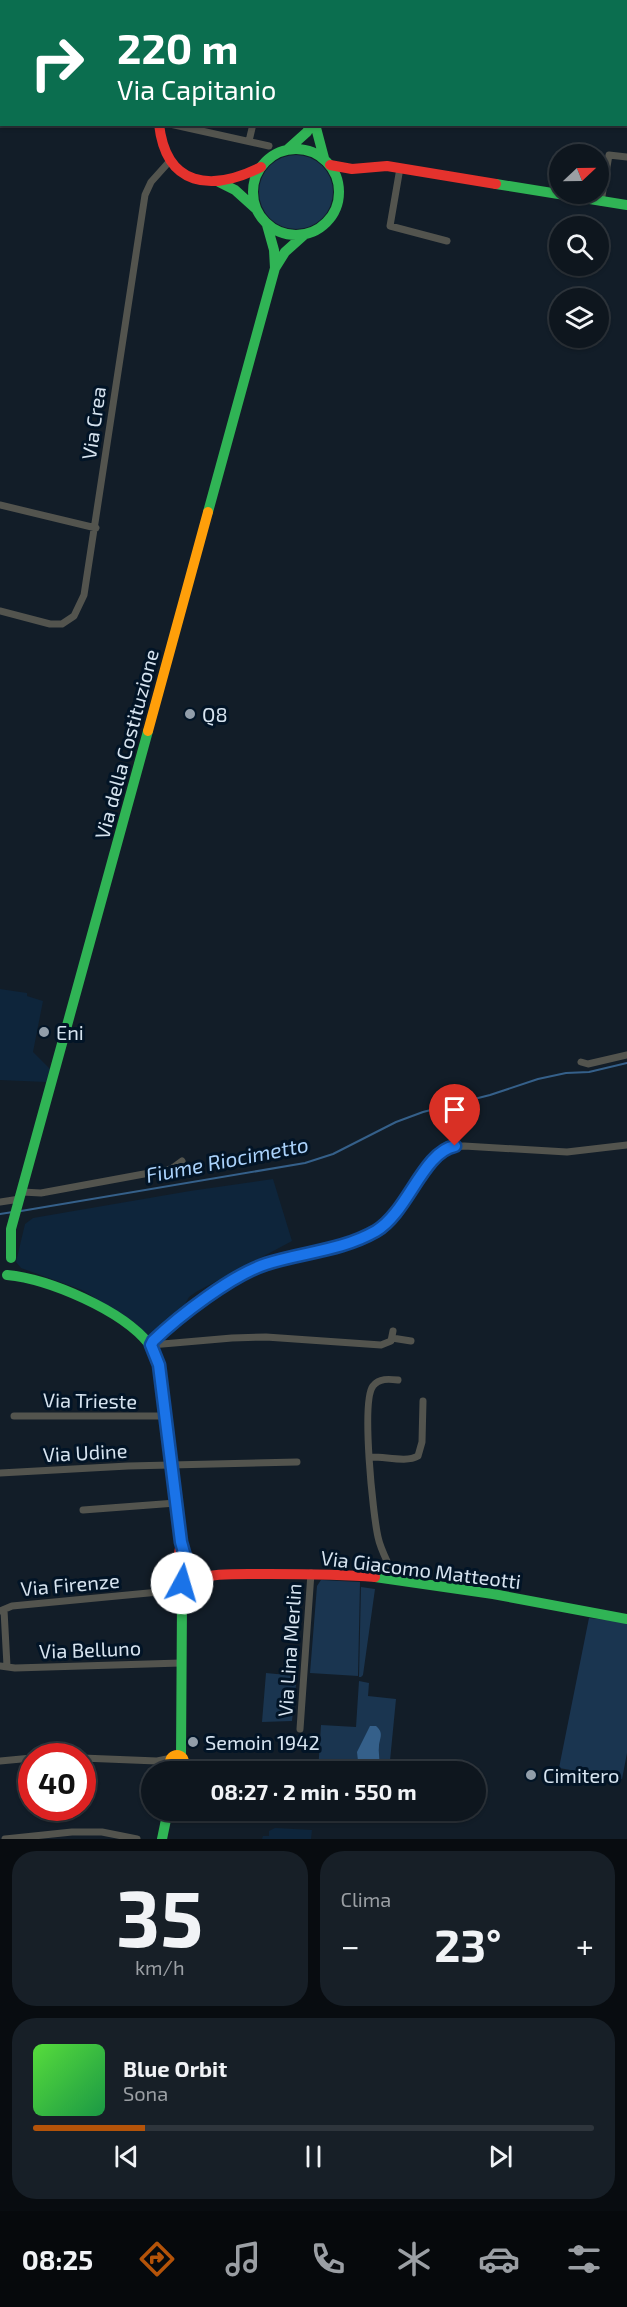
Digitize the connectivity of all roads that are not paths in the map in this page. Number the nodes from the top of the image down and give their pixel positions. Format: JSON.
{"nodes":[{"id":1,"x":159,"y":126,"type":"edge"},
{"id":2,"x":179,"y":126,"type":"edge"},
{"id":3,"x":253,"y":126,"type":"edge"},
{"id":4,"x":311,"y":126,"type":"edge"},
{"id":5,"x":314,"y":126,"type":"edge"},
{"id":6,"x":249,"y":141,"type":"junction"},
{"id":7,"x":269,"y":146,"type":"dead end"},
{"id":8,"x":288,"y":150,"type":"junction"},
{"id":9,"x":609,"y":155,"type":"edge"},
{"id":10,"x":627,"y":158,"type":"edge"},
{"id":11,"x":327,"y":162,"type":"junction"},
{"id":12,"x":168,"y":163,"type":"junction"},
{"id":13,"x":261,"y":166,"type":"junction"},
{"id":14,"x":400,"y":168,"type":"junction"},
{"id":15,"x":364,"y":169,"type":"junction"},
{"id":16,"x":216,"y":181,"type":"junction"},
{"id":17,"x":549,"y":193,"type":"edge"},
{"id":18,"x":340,"y":194,"type":"junction"},
{"id":19,"x":609,"y":203,"type":"edge"},
{"id":20,"x":627,"y":205,"type":"edge"},
{"id":21,"x":255,"y":208,"type":"junction"},
{"id":22,"x":267,"y":224,"type":"junction"},
{"id":23,"x":304,"y":235,"type":"junction"},
{"id":24,"x":447,"y":241,"type":"dead end"},
{"id":25,"x":275,"y":268,"type":"junction"},
{"id":26,"x":0,"y":505,"type":"edge"},
{"id":27,"x":96,"y":528,"type":"junction"},
{"id":28,"x":0,"y":611,"type":"edge"},
{"id":29,"x":627,"y":1055,"type":"edge"},
{"id":30,"x":581,"y":1062,"type":"dead end"},
{"id":31,"x":627,"y":1145,"type":"edge"},
{"id":32,"x":182,"y":1161,"type":"dead end"},
{"id":33,"x":20,"y":1199,"type":"junction"},
{"id":34,"x":0,"y":1202,"type":"edge"},
{"id":35,"x":13,"y":1224,"type":"junction"},
{"id":36,"x":0,"y":1247,"type":"edge"},
{"id":37,"x":11,"y":1260,"type":"junction"},
{"id":38,"x":3,"y":1278,"type":"edge"},
{"id":39,"x":27,"y":1278,"type":"junction"},
{"id":40,"x":411,"y":1341,"type":"dead end"},
{"id":41,"x":151,"y":1345,"type":"junction"},
{"id":42,"x":398,"y":1380,"type":"dead end"},
{"id":43,"x":423,"y":1401,"type":"dead end"},
{"id":44,"x":15,"y":1416,"type":"dead end"},
{"id":45,"x":165,"y":1416,"type":"junction"},
{"id":46,"x":369,"y":1457,"type":"junction"},
{"id":47,"x":297,"y":1462,"type":"dead end"},
{"id":48,"x":171,"y":1465,"type":"junction"},
{"id":49,"x":0,"y":1473,"type":"edge"},
{"id":50,"x":176,"y":1503,"type":"junction"},
{"id":51,"x":83,"y":1510,"type":"dead end"},
{"id":52,"x":311,"y":1573,"type":"junction"},
{"id":53,"x":184,"y":1580,"type":"junction"},
{"id":54,"x":394,"y":1580,"type":"junction"},
{"id":55,"x":2,"y":1611,"type":"edge"},
{"id":56,"x":627,"y":1619,"type":"edge"},
{"id":57,"x":181,"y":1663,"type":"junction"},
{"id":58,"x":4,"y":1666,"type":"edge"},
{"id":59,"x":300,"y":1728,"type":"dead end"},
{"id":60,"x":18,"y":1759,"type":"edge"},
{"id":61,"x":96,"y":1759,"type":"edge"},
{"id":62,"x":0,"y":1761,"type":"edge"},
{"id":63,"x":157,"y":1761,"type":"edge"},
{"id":64,"x":177,"y":1761,"type":"edge"},
{"id":65,"x":166,"y":1821,"type":"edge"},
{"id":66,"x":5,"y":1839,"type":"edge"},
{"id":67,"x":137,"y":1839,"type":"edge"},
{"id":68,"x":162,"y":1839,"type":"edge"}],
"edges":[{"from":1,"to":12,"type":"street"},
{"from":2,"to":6,"type":"street"},
{"from":3,"to":6,"type":"street"},
{"from":4,"to":8,"type":"street"},
{"from":5,"to":11,"type":"street"},
{"from":6,"to":7,"type":"street"},
{"from":8,"to":11,"type":"street"},
{"from":8,"to":13,"type":"street"},
{"from":9,"to":10,"type":"street"},
{"from":11,"to":15,"type":"street"},
{"from":11,"to":18,"type":"street"},
{"from":12,"to":16,"type":"street"},
{"from":12,"to":27,"type":"street","name":"Via Crea"},
{"from":13,"to":16,"type":"street"},
{"from":13,"to":21,"type":"street"},
{"from":14,"to":15,"type":"street"},
{"from":14,"to":17,"type":"street"},
{"from":14,"to":24,"type":"street"},
{"from":15,"to":18,"type":"street"},
{"from":16,"to":21,"type":"street"},
{"from":18,"to":23,"type":"street"},
{"from":19,"to":20,"type":"street"},
{"from":21,"to":22,"type":"street"},
{"from":22,"to":23,"type":"street"},
{"from":22,"to":25,"type":"street","name":"Via della Costituzione"},
{"from":23,"to":25,"type":"street","name":"Via della Costituzione"},
{"from":25,"to":33,"type":"street","name":"Via della Costituzione"},
{"from":26,"to":27,"type":"street"},
{"from":27,"to":28,"type":"street","name":"Via Crea"},
{"from":29,"to":30,"type":"street"},
{"from":31,"to":41,"type":"street"},
{"from":32,"to":33,"type":"street"},
{"from":33,"to":34,"type":"street"},
{"from":33,"to":35,"type":"street","name":"Via della Costituzione"},
{"from":35,"to":36,"type":"street","name":"Via della Costituzione"},
{"from":35,"to":37,"type":"street","name":"Via della Costituzione"},
{"from":36,"to":37,"type":"street"},
{"from":37,"to":38,"type":"street"},
{"from":37,"to":39,"type":"street"},
{"from":38,"to":39,"type":"street"},
{"from":39,"to":41,"type":"street"},
{"from":40,"to":41,"type":"street"},
{"from":41,"to":45,"type":"street"},
{"from":42,"to":46,"type":"street"},
{"from":43,"to":46,"type":"street"},
{"from":44,"to":45,"type":"street","name":"Via Trieste"},
{"from":45,"to":48,"type":"street"},
{"from":46,"to":54,"type":"street"},
{"from":47,"to":48,"type":"street","name":"Via Udine"},
{"from":48,"to":49,"type":"street","name":"Via Udine"},
{"from":48,"to":50,"type":"street"},
{"from":50,"to":51,"type":"street"},
{"from":50,"to":53,"type":"street"},
{"from":52,"to":53,"type":"street","name":"Via Giacomo Matteotti"},
{"from":52,"to":54,"type":"street","name":"Via Giacomo Matteotti"},
{"from":52,"to":59,"type":"street","name":"Via Lina Merlin"},
{"from":53,"to":55,"type":"street","name":"Via Firenze"},
{"from":53,"to":57,"type":"street"},
{"from":54,"to":56,"type":"street","name":"Via Giacomo Matteotti"},
{"from":55,"to":58,"type":"street"},
{"from":57,"to":58,"type":"street","name":"Via Belluno"},
{"from":57,"to":64,"type":"street"},
{"from":60,"to":62,"type":"street"},
{"from":61,"to":63,"type":"street"},
{"from":65,"to":68,"type":"street"},
{"from":66,"to":67,"type":"street"}]}
